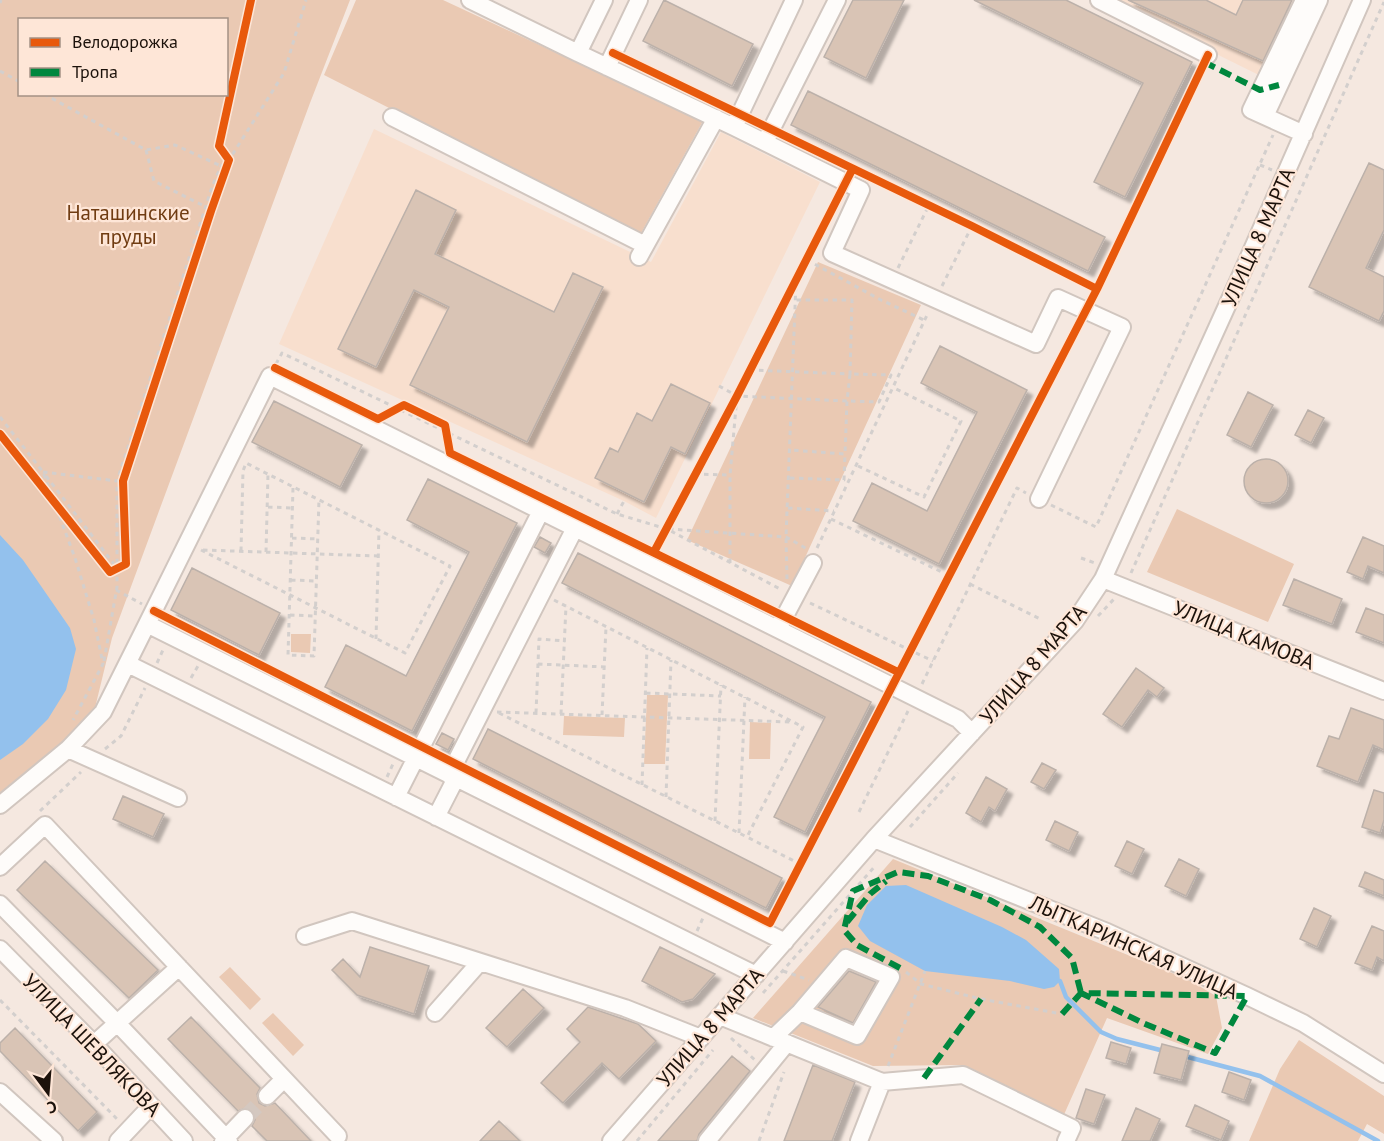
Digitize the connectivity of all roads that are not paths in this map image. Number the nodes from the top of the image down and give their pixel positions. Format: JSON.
{"nodes":[{"id":1,"x":470,"y":0,"type":"edge"},
{"id":2,"x":604,"y":0,"type":"edge"},
{"id":3,"x":639,"y":0,"type":"edge"},
{"id":4,"x":794,"y":0,"type":"edge"},
{"id":5,"x":837,"y":0,"type":"edge"},
{"id":6,"x":1099,"y":0,"type":"edge"},
{"id":7,"x":1304,"y":0,"type":"edge"},
{"id":8,"x":1319,"y":0,"type":"edge"},
{"id":9,"x":1362,"y":0,"type":"edge"},
{"id":10,"x":578,"y":53,"type":"junction"},
{"id":11,"x":1208,"y":55,"type":"dead end"},
{"id":12,"x":607,"y":67,"type":"junction"},
{"id":13,"x":392,"y":117,"type":"dead end"},
{"id":14,"x":716,"y":118,"type":"junction"},
{"id":15,"x":1272,"y":119,"type":"junction"},
{"id":16,"x":734,"y":126,"type":"junction"},
{"id":17,"x":1304,"y":134,"type":"junction"},
{"id":18,"x":765,"y":142,"type":"junction"},
{"id":19,"x":1039,"y":499,"type":"road end"},
{"id":20,"x":541,"y":511,"type":"junction"},
{"id":21,"x":575,"y":528,"type":"junction"},
{"id":22,"x":813,"y":563,"type":"dead end"},
{"id":23,"x":1103,"y":579,"type":"junction"},
{"id":24,"x":151,"y":618,"type":"junction"},
{"id":25,"x":778,"y":629,"type":"junction"},
{"id":26,"x":128,"y":664,"type":"junction"},
{"id":27,"x":1384,"y":691,"type":"edge"},
{"id":28,"x":972,"y":733,"type":"junction"},
{"id":29,"x":68,"y":749,"type":"junction"},
{"id":30,"x":416,"y":758,"type":"junction"},
{"id":31,"x":452,"y":776,"type":"junction"},
{"id":32,"x":396,"y":797,"type":"junction"},
{"id":33,"x":178,"y":798,"type":"dead end"},
{"id":34,"x":0,"y":805,"type":"edge"},
{"id":35,"x":436,"y":817,"type":"junction"},
{"id":36,"x":874,"y":839,"type":"junction"},
{"id":37,"x":0,"y":867,"type":"edge"},
{"id":38,"x":0,"y":904,"type":"edge"},
{"id":39,"x":305,"y":936,"type":"dead end"},
{"id":40,"x":784,"y":942,"type":"junction"},
{"id":41,"x":0,"y":949,"type":"edge"},
{"id":42,"x":480,"y":962,"type":"junction"},
{"id":43,"x":179,"y":967,"type":"junction"},
{"id":44,"x":756,"y":975,"type":"junction"},
{"id":45,"x":800,"y":1012,"type":"junction"},
{"id":46,"x":435,"y":1013,"type":"dead end"},
{"id":47,"x":727,"y":1020,"type":"junction"},
{"id":48,"x":118,"y":1024,"type":"junction"},
{"id":49,"x":701,"y":1038,"type":"junction"},
{"id":50,"x":780,"y":1041,"type":"junction"},
{"id":51,"x":94,"y":1044,"type":"junction"},
{"id":52,"x":1384,"y":1074,"type":"edge"},
{"id":53,"x":284,"y":1079,"type":"junction"},
{"id":54,"x":882,"y":1082,"type":"junction"},
{"id":55,"x":0,"y":1092,"type":"edge"},
{"id":56,"x":267,"y":1096,"type":"tunnel mouth"},
{"id":57,"x":151,"y":1106,"type":"junction"},
{"id":58,"x":245,"y":1118,"type":"tunnel mouth"},
{"id":59,"x":123,"y":1136,"type":"edge"},
{"id":60,"x":338,"y":1136,"type":"dead end"},
{"id":61,"x":226,"y":1140,"type":"edge"},
{"id":62,"x":54,"y":1141,"type":"edge"},
{"id":63,"x":184,"y":1141,"type":"edge"},
{"id":64,"x":610,"y":1141,"type":"edge"},
{"id":65,"x":707,"y":1141,"type":"edge"},
{"id":66,"x":859,"y":1141,"type":"edge"},
{"id":67,"x":1066,"y":1141,"type":"edge"}],
"edges":[{"from":1,"to":10,"type":"street"},
{"from":2,"to":10,"type":"street"},
{"from":3,"to":12,"type":"street"},
{"from":4,"to":16,"type":"street"},
{"from":5,"to":18,"type":"street"},
{"from":6,"to":11,"type":"street"},
{"from":7,"to":15,"type":"street"},
{"from":8,"to":15,"type":"street"},
{"from":9,"to":17,"type":"street","name":"УЛИЦА 8 МАРТА"},
{"from":10,"to":12,"type":"street"},
{"from":12,"to":14,"type":"street"},
{"from":13,"to":14,"type":"street"},
{"from":14,"to":16,"type":"street"},
{"from":15,"to":17,"type":"street"},
{"from":16,"to":18,"type":"street"},
{"from":17,"to":23,"type":"street","name":"УЛИЦА 8 МАРТА"},
{"from":18,"to":19,"type":"street"},
{"from":20,"to":21,"type":"street"},
{"from":20,"to":24,"type":"street"},
{"from":20,"to":30,"type":"street"},
{"from":21,"to":25,"type":"street"},
{"from":21,"to":31,"type":"street"},
{"from":22,"to":25,"type":"street"},
{"from":23,"to":27,"type":"street","name":"УЛИЦА КАМОВА"},
{"from":23,"to":28,"type":"street","name":"УЛИЦА 8 МАРТА"},
{"from":24,"to":26,"type":"street"},
{"from":24,"to":30,"type":"street"},
{"from":25,"to":28,"type":"street"},
{"from":26,"to":29,"type":"street"},
{"from":26,"to":32,"type":"street"},
{"from":28,"to":36,"type":"street","name":"УЛИЦА 8 МАРТА"},
{"from":29,"to":33,"type":"street"},
{"from":29,"to":34,"type":"street"},
{"from":30,"to":31,"type":"street"},
{"from":30,"to":32,"type":"street"},
{"from":31,"to":35,"type":"street"},
{"from":31,"to":40,"type":"street"},
{"from":32,"to":35,"type":"street"},
{"from":35,"to":44,"type":"street"},
{"from":36,"to":40,"type":"street","name":"УЛИЦА 8 МАРТА"},
{"from":36,"to":52,"type":"street","name":"ЛЫТКАРИНСКАЯ УЛИЦА"},
{"from":37,"to":43,"type":"street"},
{"from":38,"to":48,"type":"street"},
{"from":39,"to":42,"type":"street"},
{"from":40,"to":44,"type":"street","name":"УЛИЦА 8 МАРТА"},
{"from":41,"to":51,"type":"street","name":"УЛИЦА ШЕВЛЯКОВА"},
{"from":42,"to":46,"type":"street"},
{"from":42,"to":49,"type":"street"},
{"from":43,"to":48,"type":"street"},
{"from":43,"to":53,"type":"street"},
{"from":44,"to":47,"type":"street","name":"УЛИЦА 8 МАРТА"},
{"from":45,"to":45,"type":"street"},
{"from":45,"to":50,"type":"street"},
{"from":47,"to":49,"type":"street","name":"УЛИЦА 8 МАРТА"},
{"from":47,"to":50,"type":"street"},
{"from":48,"to":51,"type":"street"},
{"from":48,"to":61,"type":"street"},
{"from":49,"to":64,"type":"street","name":"УЛИЦА 8 МАРТА"},
{"from":50,"to":54,"type":"street"},
{"from":50,"to":65,"type":"street"},
{"from":51,"to":57,"type":"street","name":"УЛИЦА ШЕВЛЯКОВА"},
{"from":53,"to":56,"type":"street"},
{"from":53,"to":60,"type":"street"},
{"from":54,"to":66,"type":"street"},
{"from":54,"to":67,"type":"street"},
{"from":55,"to":62,"type":"street"},
{"from":57,"to":59,"type":"street"},
{"from":57,"to":63,"type":"street","name":"УЛИЦА ШЕВЛЯКОВА"},
{"from":58,"to":61,"type":"street"}]}
